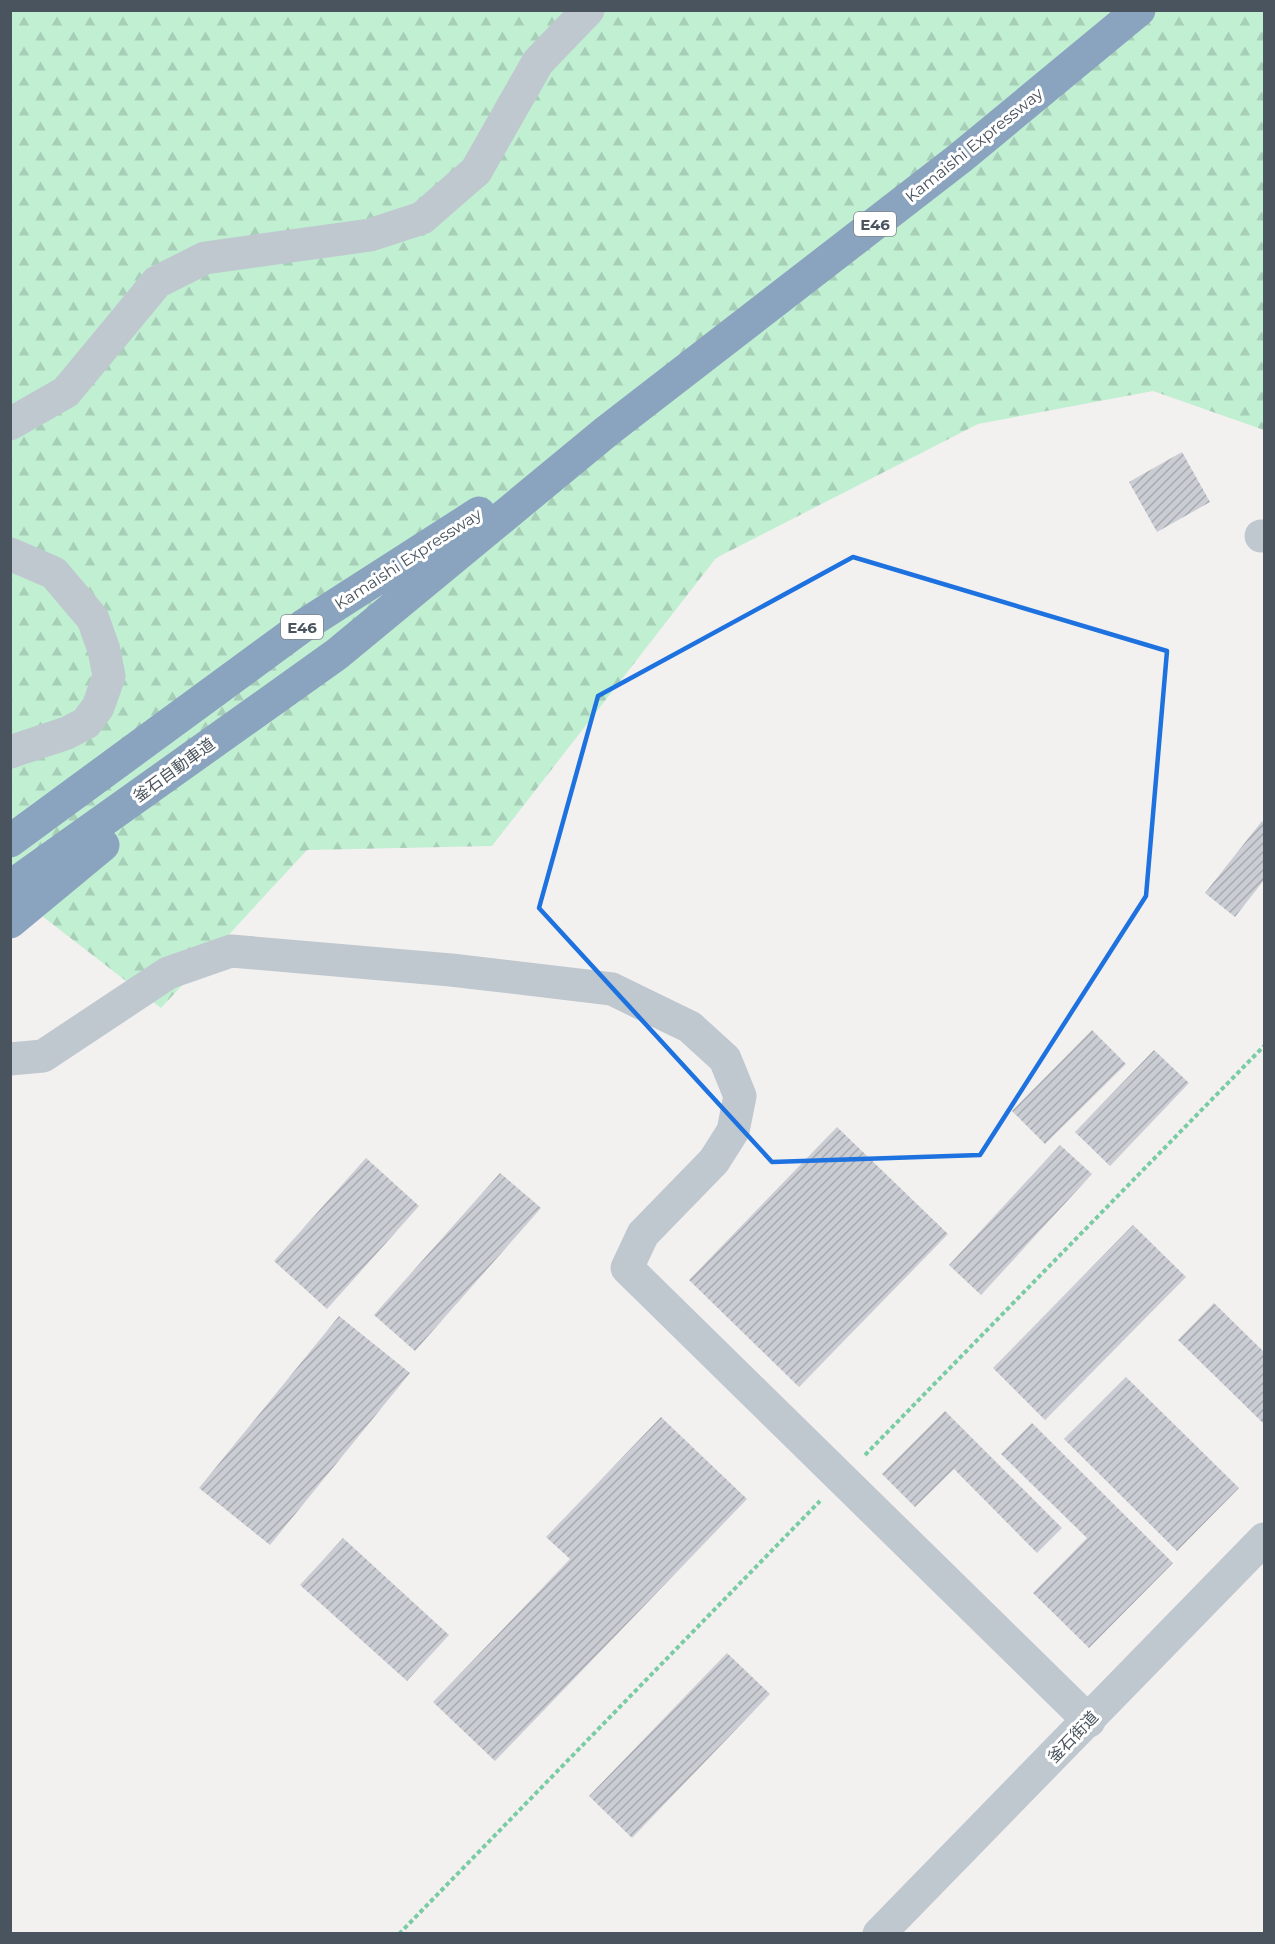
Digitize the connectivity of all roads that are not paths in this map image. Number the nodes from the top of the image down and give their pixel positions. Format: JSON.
{"nodes":[{"id":1,"x":588,"y":10,"type":"edge"},
{"id":2,"x":1139,"y":10,"type":"edge"},
{"id":3,"x":10,"y":424,"type":"edge"},
{"id":4,"x":607,"y":431,"type":"junction"},
{"id":5,"x":10,"y":554,"type":"edge"},
{"id":6,"x":337,"y":654,"type":"junction"},
{"id":7,"x":10,"y":752,"type":"edge"},
{"id":8,"x":10,"y":841,"type":"edge"},
{"id":9,"x":10,"y":887,"type":"edge"},
{"id":10,"x":10,"y":922,"type":"edge"},
{"id":11,"x":10,"y":1059,"type":"edge"},
{"id":12,"x":1264,"y":1539,"type":"edge"},
{"id":13,"x":1089,"y":1721,"type":"junction"},
{"id":14,"x":879,"y":1934,"type":"edge"}],
"edges":[{"from":1,"to":3,"type":"street"},
{"from":2,"to":4,"type":"highway","name":"Kamaishi Expressway","number":"E46"},
{"from":4,"to":6,"type":"highway","name":"Kamaishi Expressway","number":"E46"},
{"from":4,"to":8,"type":"highway","name":"Kamaishi Expressway","number":"E46"},
{"from":5,"to":7,"type":"street"},
{"from":6,"to":9,"type":"highway","name":"釜石自動車道","number":"E46"},
{"from":6,"to":10,"type":"highway"},
{"from":11,"to":13,"type":"street"},
{"from":12,"to":13,"type":"street","name":"釜石街道"},
{"from":13,"to":14,"type":"street","name":"釜石街道"}]}
